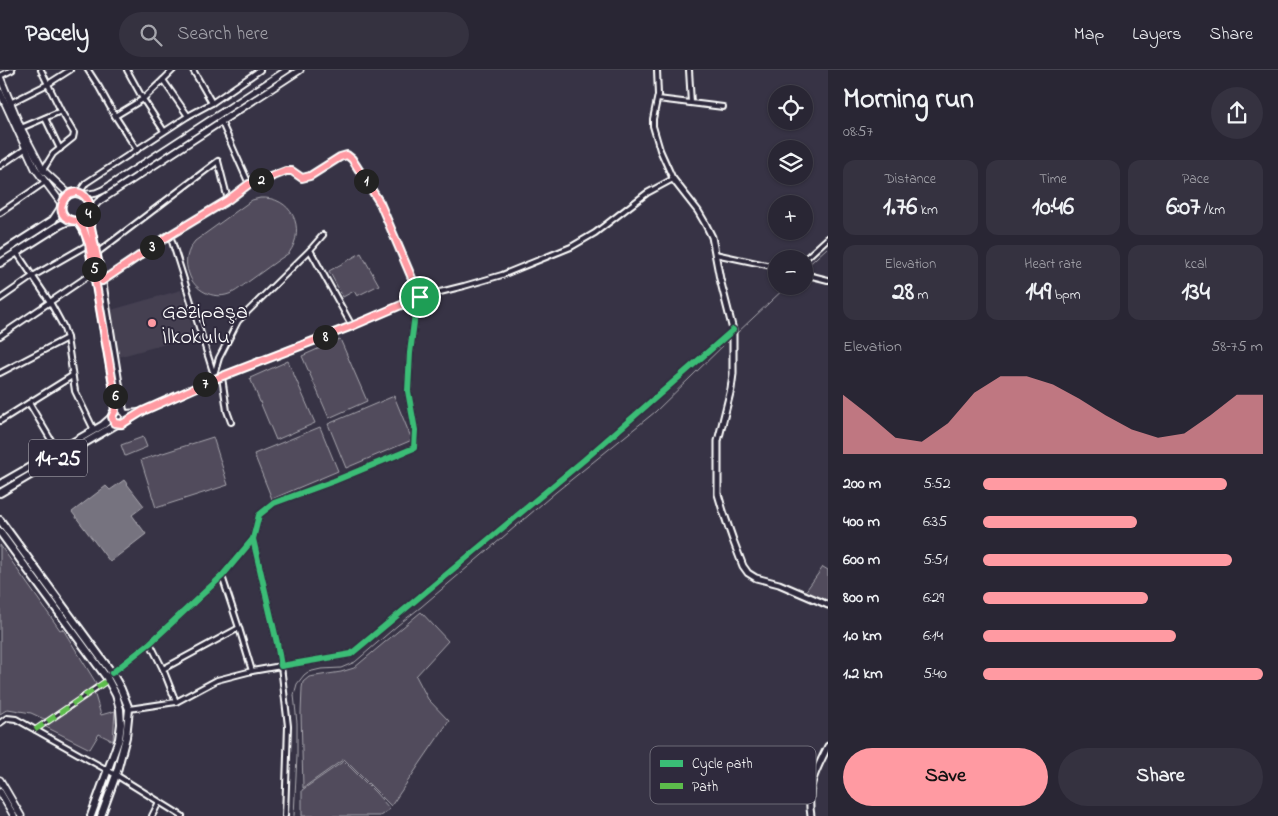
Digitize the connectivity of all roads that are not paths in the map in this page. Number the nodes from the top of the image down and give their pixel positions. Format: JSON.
{"nodes":[{"id":1,"x":12,"y":70,"type":"edge"},
{"id":2,"x":41,"y":70,"type":"edge"},
{"id":3,"x":70,"y":70,"type":"edge"},
{"id":4,"x":88,"y":70,"type":"edge"},
{"id":5,"x":127,"y":70,"type":"edge"},
{"id":6,"x":173,"y":70,"type":"edge"},
{"id":7,"x":193,"y":70,"type":"edge"},
{"id":8,"x":260,"y":70,"type":"edge"},
{"id":9,"x":287,"y":70,"type":"edge"},
{"id":10,"x":300,"y":70,"type":"edge"},
{"id":11,"x":657,"y":70,"type":"edge"},
{"id":12,"x":689,"y":70,"type":"edge"},
{"id":13,"x":0,"y":77,"type":"edge"},
{"id":14,"x":164,"y":80,"type":"junction"},
{"id":15,"x":48,"y":84,"type":"junction"},
{"id":16,"x":0,"y":92,"type":"edge"},
{"id":17,"x":658,"y":98,"type":"junction"},
{"id":18,"x":143,"y":99,"type":"junction"},
{"id":19,"x":212,"y":103,"type":"junction"},
{"id":20,"x":691,"y":103,"type":"junction"},
{"id":21,"x":5,"y":104,"type":"edge"},
{"id":22,"x":723,"y":107,"type":"dead end"},
{"id":23,"x":61,"y":111,"type":"junction"},
{"id":24,"x":115,"y":116,"type":"junction"},
{"id":25,"x":188,"y":116,"type":"junction"},
{"id":26,"x":45,"y":118,"type":"junction"},
{"id":27,"x":221,"y":121,"type":"junction"},
{"id":28,"x":21,"y":128,"type":"junction"},
{"id":29,"x":164,"y":131,"type":"junction"},
{"id":30,"x":25,"y":149,"type":"junction"},
{"id":31,"x":60,"y":149,"type":"junction"},
{"id":32,"x":137,"y":150,"type":"junction"},
{"id":33,"x":0,"y":166,"type":"edge"},
{"id":34,"x":43,"y":170,"type":"junction"},
{"id":35,"x":672,"y":179,"type":"junction"},
{"id":36,"x":45,"y":182,"type":"junction"},
{"id":37,"x":249,"y":184,"type":"junction"},
{"id":38,"x":68,"y":194,"type":"junction"},
{"id":39,"x":81,"y":194,"type":"junction"},
{"id":40,"x":228,"y":200,"type":"junction"},
{"id":41,"x":61,"y":206,"type":"junction"},
{"id":42,"x":0,"y":213,"type":"edge"},
{"id":43,"x":88,"y":213,"type":"junction"},
{"id":44,"x":76,"y":221,"type":"junction"},
{"id":45,"x":170,"y":235,"type":"junction"},
{"id":46,"x":323,"y":235,"type":"dead end"},
{"id":47,"x":828,"y":238,"type":"edge"},
{"id":48,"x":89,"y":244,"type":"junction"},
{"id":49,"x":310,"y":250,"type":"junction"},
{"id":50,"x":813,"y":252,"type":"edge"},
{"id":51,"x":17,"y":253,"type":"junction"},
{"id":52,"x":97,"y":253,"type":"junction"},
{"id":53,"x":0,"y":254,"type":"edge"},
{"id":54,"x":715,"y":254,"type":"junction"},
{"id":55,"x":0,"y":263,"type":"edge"},
{"id":56,"x":768,"y":265,"type":"edge"},
{"id":57,"x":94,"y":272,"type":"junction"},
{"id":58,"x":33,"y":276,"type":"junction"},
{"id":59,"x":813,"y":276,"type":"edge"},
{"id":60,"x":828,"y":280,"type":"edge"},
{"id":61,"x":102,"y":281,"type":"junction"},
{"id":62,"x":420,"y":297,"type":"junction"},
{"id":63,"x":0,"y":298,"type":"edge"},
{"id":64,"x":50,"y":302,"type":"junction"},
{"id":65,"x":352,"y":326,"type":"junction"},
{"id":66,"x":733,"y":330,"type":"junction"},
{"id":67,"x":0,"y":336,"type":"edge"},
{"id":68,"x":67,"y":338,"type":"junction"},
{"id":69,"x":0,"y":374,"type":"edge"},
{"id":70,"x":72,"y":376,"type":"junction"},
{"id":71,"x":222,"y":376,"type":"junction"},
{"id":72,"x":215,"y":377,"type":"junction"},
{"id":73,"x":29,"y":403,"type":"junction"},
{"id":74,"x":143,"y":411,"type":"junction"},
{"id":75,"x":124,"y":412,"type":"junction"},
{"id":76,"x":113,"y":414,"type":"junction"},
{"id":77,"x":0,"y":420,"type":"edge"},
{"id":78,"x":231,"y":422,"type":"dead end"},
{"id":79,"x":120,"y":423,"type":"junction"},
{"id":80,"x":94,"y":430,"type":"junction"},
{"id":81,"x":57,"y":450,"type":"junction"},
{"id":82,"x":0,"y":484,"type":"edge"},
{"id":83,"x":0,"y":493,"type":"edge"},
{"id":84,"x":0,"y":520,"type":"edge"},
{"id":85,"x":0,"y":532,"type":"edge"},
{"id":86,"x":253,"y":539,"type":"junction"},
{"id":87,"x":222,"y":576,"type":"junction"},
{"id":88,"x":828,"y":604,"type":"edge"},
{"id":89,"x":240,"y":628,"type":"junction"},
{"id":90,"x":150,"y":643,"type":"junction"},
{"id":91,"x":281,"y":666,"type":"junction"},
{"id":92,"x":163,"y":669,"type":"junction"},
{"id":93,"x":252,"y":671,"type":"junction"},
{"id":94,"x":112,"y":673,"type":"junction"},
{"id":95,"x":108,"y":680,"type":"junction"},
{"id":96,"x":176,"y":702,"type":"junction"},
{"id":97,"x":129,"y":709,"type":"junction"},
{"id":98,"x":0,"y":723,"type":"edge"},
{"id":99,"x":35,"y":730,"type":"junction"},
{"id":100,"x":828,"y":746,"type":"edge"},
{"id":101,"x":107,"y":770,"type":"junction"},
{"id":102,"x":816,"y":770,"type":"edge"},
{"id":103,"x":116,"y":774,"type":"junction"},
{"id":104,"x":0,"y":780,"type":"edge"},
{"id":105,"x":0,"y":792,"type":"edge"},
{"id":106,"x":160,"y":802,"type":"junction"},
{"id":107,"x":14,"y":816,"type":"edge"},
{"id":108,"x":21,"y":816,"type":"edge"},
{"id":109,"x":91,"y":816,"type":"edge"},
{"id":110,"x":101,"y":816,"type":"edge"},
{"id":111,"x":152,"y":816,"type":"edge"},
{"id":112,"x":182,"y":816,"type":"edge"},
{"id":113,"x":286,"y":816,"type":"edge"}],
"edges":[{"from":1,"to":13,"type":"street"},
{"from":2,"to":15,"type":"street"},
{"from":3,"to":15,"type":"street"},
{"from":4,"to":24,"type":"street"},
{"from":5,"to":18,"type":"street"},
{"from":6,"to":14,"type":"street"},
{"from":7,"to":19,"type":"street"},
{"from":8,"to":19,"type":"street"},
{"from":9,"to":39,"type":"main road"},
{"from":10,"to":27,"type":"main road"},
{"from":11,"to":17,"type":"street"},
{"from":12,"to":20,"type":"street"},
{"from":13,"to":21,"type":"main road"},
{"from":14,"to":18,"type":"street"},
{"from":14,"to":25,"type":"street"},
{"from":15,"to":21,"type":"street"},
{"from":15,"to":23,"type":"street"},
{"from":16,"to":21,"type":"main road"},
{"from":17,"to":20,"type":"street"},
{"from":17,"to":35,"type":"street"},
{"from":18,"to":24,"type":"street"},
{"from":18,"to":29,"type":"street"},
{"from":19,"to":25,"type":"street"},
{"from":20,"to":22,"type":"street"},
{"from":21,"to":28,"type":"main road"},
{"from":21,"to":30,"type":"main road"},
{"from":23,"to":26,"type":"street"},
{"from":23,"to":31,"type":"street"},
{"from":24,"to":32,"type":"street"},
{"from":25,"to":29,"type":"street"},
{"from":26,"to":28,"type":"street"},
{"from":26,"to":31,"type":"street"},
{"from":27,"to":37,"type":"street"},
{"from":27,"to":43,"type":"main road"},
{"from":28,"to":34,"type":"main road"},
{"from":29,"to":32,"type":"street"},
{"from":30,"to":33,"type":"street"},
{"from":30,"to":36,"type":"main road"},
{"from":31,"to":34,"type":"street"},
{"from":32,"to":39,"type":"street"},
{"from":34,"to":38,"type":"main road"},
{"from":35,"to":54,"type":"street"},
{"from":35,"to":62,"type":"street"},
{"from":36,"to":41,"type":"main road"},
{"from":36,"to":42,"type":"street"},
{"from":37,"to":40,"type":"street"},
{"from":37,"to":62,"type":"street"},
{"from":38,"to":39,"type":"main road"},
{"from":38,"to":41,"type":"main road"},
{"from":39,"to":43,"type":"main road"},
{"from":40,"to":45,"type":"street"},
{"from":40,"to":52,"type":"street"},
{"from":41,"to":44,"type":"main road"},
{"from":41,"to":53,"type":"main road"},
{"from":43,"to":44,"type":"main road"},
{"from":43,"to":52,"type":"main road"},
{"from":44,"to":48,"type":"main road"},
{"from":44,"to":51,"type":"main road"},
{"from":45,"to":61,"type":"street"},
{"from":45,"to":72,"type":"street"},
{"from":46,"to":49,"type":"street"},
{"from":47,"to":50,"type":"street"},
{"from":48,"to":57,"type":"main road"},
{"from":48,"to":58,"type":"street"},
{"from":49,"to":65,"type":"street"},
{"from":49,"to":72,"type":"street"},
{"from":51,"to":55,"type":"main road"},
{"from":51,"to":58,"type":"street"},
{"from":52,"to":61,"type":"main road"},
{"from":54,"to":56,"type":"street"},
{"from":54,"to":66,"type":"street"},
{"from":57,"to":64,"type":"street"},
{"from":57,"to":76,"type":"main road"},
{"from":58,"to":63,"type":"street"},
{"from":58,"to":64,"type":"street"},
{"from":59,"to":60,"type":"street"},
{"from":61,"to":75,"type":"main road"},
{"from":62,"to":65,"type":"street"},
{"from":62,"to":86,"type":"street"},
{"from":64,"to":67,"type":"street"},
{"from":64,"to":68,"type":"street"},
{"from":65,"to":71,"type":"street"},
{"from":66,"to":88,"type":"street"},
{"from":66,"to":91,"type":"street"},
{"from":68,"to":69,"type":"street"},
{"from":68,"to":70,"type":"street"},
{"from":70,"to":73,"type":"street"},
{"from":70,"to":80,"type":"street"},
{"from":71,"to":72,"type":"street"},
{"from":71,"to":78,"type":"street"},
{"from":72,"to":74,"type":"street"},
{"from":73,"to":77,"type":"street"},
{"from":73,"to":81,"type":"street"},
{"from":74,"to":75,"type":"street"},
{"from":74,"to":79,"type":"street"},
{"from":75,"to":76,"type":"main road"},
{"from":75,"to":79,"type":"main road"},
{"from":76,"to":79,"type":"main road","number":"14-25"},
{"from":76,"to":80,"type":"main road","number":"14-25"},
{"from":79,"to":83,"type":"main road","number":"14-25"},
{"from":80,"to":81,"type":"main road","number":"14-25"},
{"from":81,"to":82,"type":"main road","number":"14-25"},
{"from":84,"to":94,"type":"main road"},
{"from":85,"to":95,"type":"main road"},
{"from":86,"to":87,"type":"street"},
{"from":86,"to":91,"type":"street"},
{"from":87,"to":89,"type":"street"},
{"from":87,"to":90,"type":"street"},
{"from":89,"to":92,"type":"street"},
{"from":89,"to":93,"type":"street"},
{"from":90,"to":92,"type":"street"},
{"from":90,"to":94,"type":"street"},
{"from":91,"to":93,"type":"street"},
{"from":91,"to":113,"type":"street"},
{"from":92,"to":96,"type":"street"},
{"from":93,"to":96,"type":"street"},
{"from":94,"to":97,"type":"main road"},
{"from":95,"to":99,"type":"street"},
{"from":95,"to":101,"type":"main road"},
{"from":96,"to":97,"type":"street"},
{"from":97,"to":103,"type":"main road"},
{"from":98,"to":99,"type":"street"},
{"from":99,"to":101,"type":"street"},
{"from":100,"to":102,"type":"street"},
{"from":101,"to":103,"type":"street"},
{"from":101,"to":109,"type":"main road"},
{"from":103,"to":106,"type":"street"},
{"from":103,"to":110,"type":"main road"},
{"from":104,"to":108,"type":"main road"},
{"from":105,"to":107,"type":"main road"},
{"from":106,"to":111,"type":"street"},
{"from":106,"to":112,"type":"street"}]}
